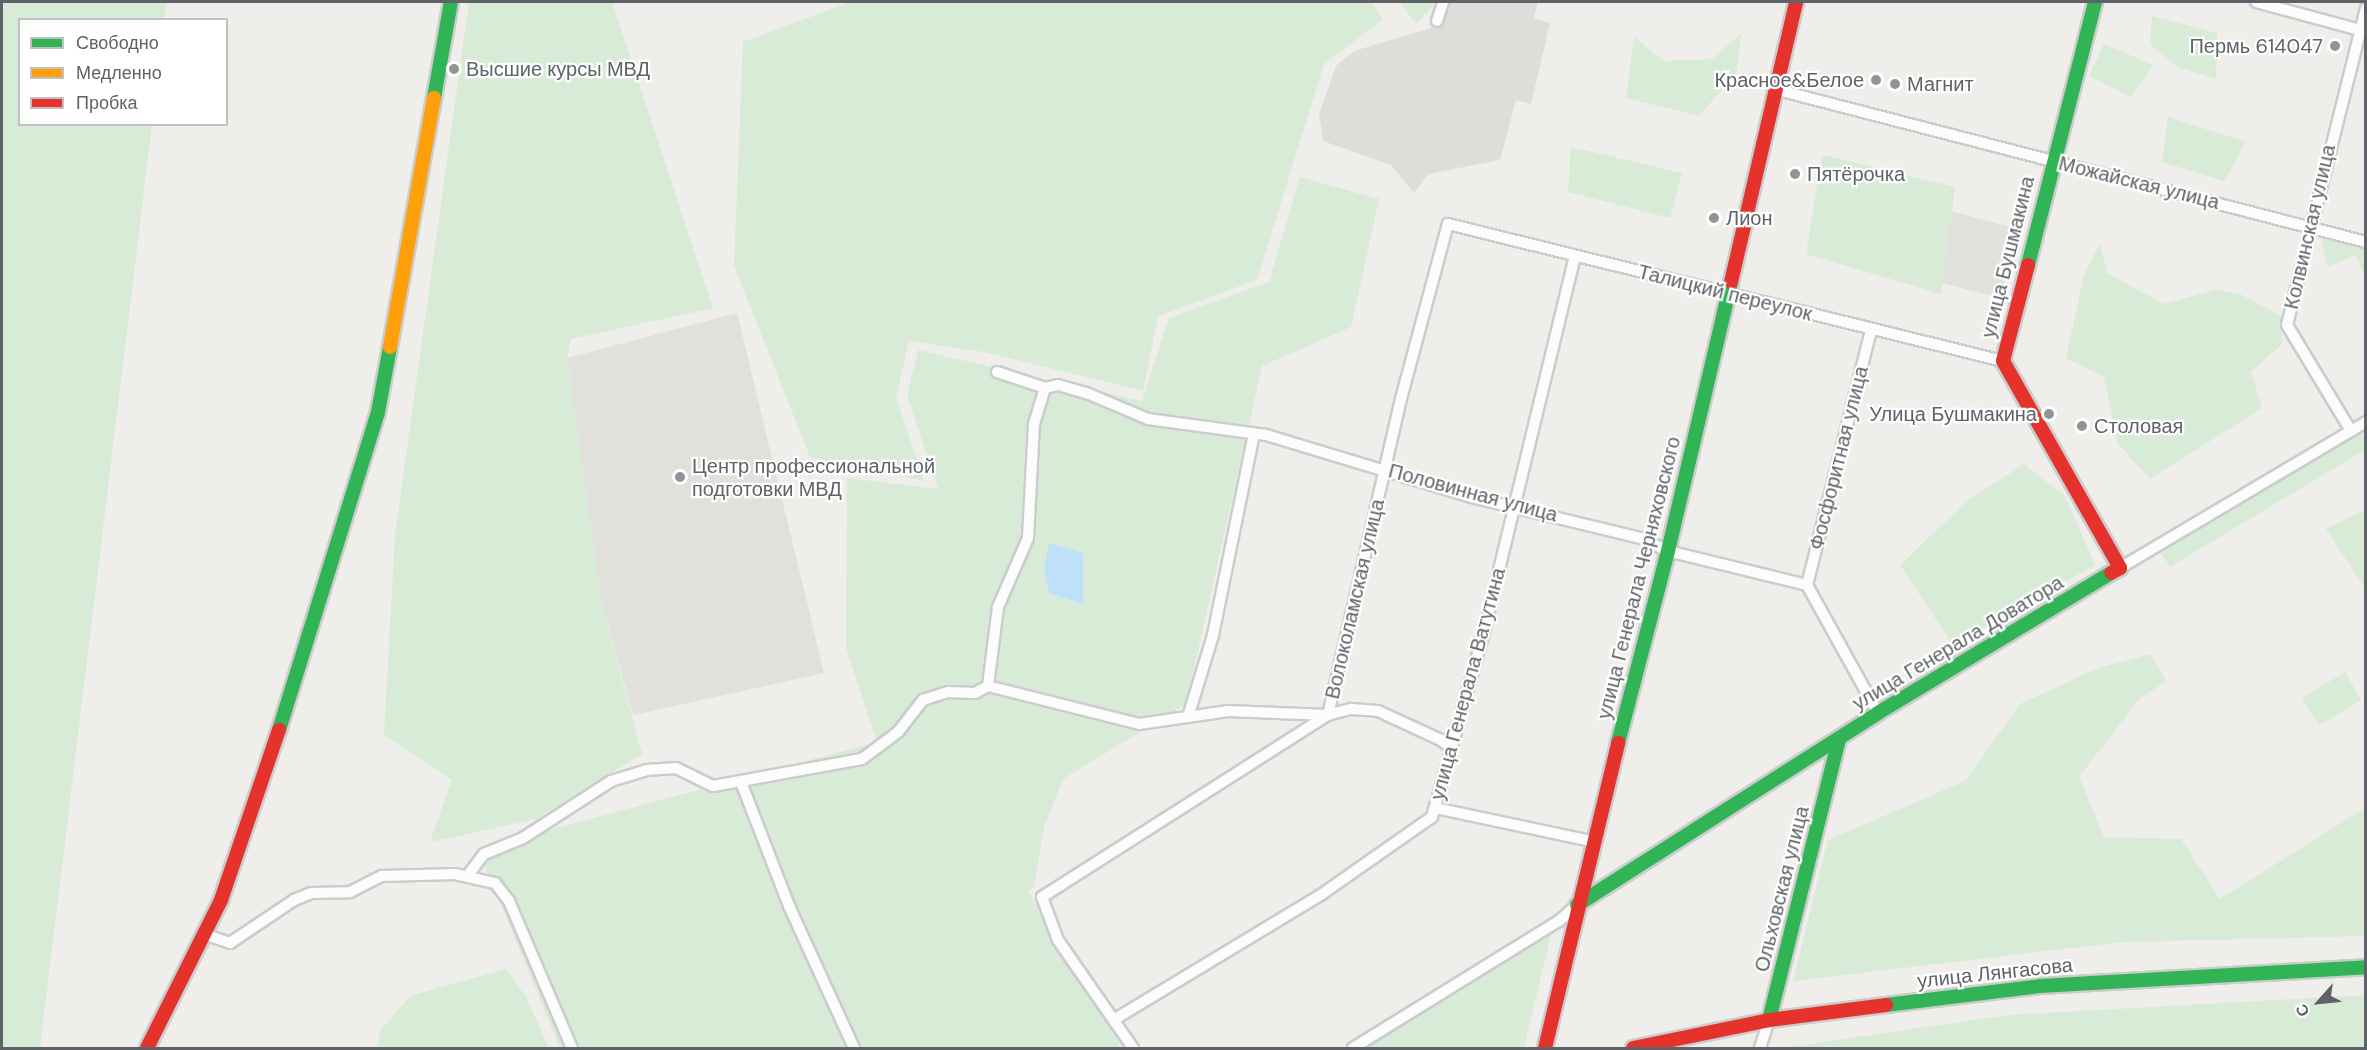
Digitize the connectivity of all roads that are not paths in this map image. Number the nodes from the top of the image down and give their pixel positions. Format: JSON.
{"nodes":[{"id":1,"x":451,"y":2,"type":"edge"},
{"id":2,"x":1443,"y":2,"type":"edge"},
{"id":3,"x":1796,"y":2,"type":"edge"},
{"id":4,"x":2095,"y":2,"type":"edge"},
{"id":5,"x":2256,"y":2,"type":"edge"},
{"id":6,"x":2366,"y":9,"type":"edge"},
{"id":7,"x":1437,"y":21,"type":"dead end"},
{"id":8,"x":2360,"y":30,"type":"junction"},
{"id":9,"x":1774,"y":89,"type":"junction"},
{"id":10,"x":2052,"y":161,"type":"junction"},
{"id":11,"x":1448,"y":224,"type":"joint"},
{"id":12,"x":2310,"y":227,"type":"junction"},
{"id":13,"x":2366,"y":242,"type":"edge"},
{"id":14,"x":1575,"y":256,"type":"junction"},
{"id":15,"x":1728,"y":293,"type":"junction"},
{"id":16,"x":1871,"y":330,"type":"junction"},
{"id":17,"x":2003,"y":362,"type":"junction"},
{"id":18,"x":997,"y":372,"type":"dead end"},
{"id":19,"x":1045,"y":388,"type":"junction"},
{"id":20,"x":2366,"y":422,"type":"edge"},
{"id":21,"x":2351,"y":431,"type":"junction"},
{"id":22,"x":1254,"y":434,"type":"junction"},
{"id":23,"x":1385,"y":470,"type":"junction"},
{"id":24,"x":1515,"y":505,"type":"junction"},
{"id":25,"x":1668,"y":551,"type":"junction"},
{"id":26,"x":2120,"y":568,"type":"junction"},
{"id":27,"x":1807,"y":585,"type":"junction"},
{"id":28,"x":988,"y":686,"type":"junction"},
{"id":29,"x":1878,"y":713,"type":"junction"},
{"id":30,"x":1328,"y":715,"type":"junction"},
{"id":31,"x":1188,"y":717,"type":"junction"},
{"id":32,"x":1839,"y":739,"type":"junction"},
{"id":33,"x":1451,"y":748,"type":"junction"},
{"id":34,"x":741,"y":782,"type":"junction"},
{"id":35,"x":1436,"y":808,"type":"junction"},
{"id":36,"x":1592,"y":841,"type":"junction"},
{"id":37,"x":468,"y":875,"type":"junction"},
{"id":38,"x":1577,"y":905,"type":"junction"},
{"id":39,"x":204,"y":934,"type":"junction"},
{"id":40,"x":2366,"y":967,"type":"edge"},
{"id":41,"x":1115,"y":1019,"type":"junction"},
{"id":42,"x":1769,"y":1020,"type":"junction"},
{"id":43,"x":147,"y":1048,"type":"edge"},
{"id":44,"x":572,"y":1048,"type":"edge"},
{"id":45,"x":854,"y":1048,"type":"edge"},
{"id":46,"x":1133,"y":1048,"type":"edge"},
{"id":47,"x":1353,"y":1048,"type":"edge"},
{"id":48,"x":1545,"y":1048,"type":"edge"},
{"id":49,"x":1633,"y":1048,"type":"edge"},
{"id":50,"x":1760,"y":1048,"type":"edge"}],
"edges":[{"from":1,"to":39,"type":"street"},
{"from":2,"to":7,"type":"street"},
{"from":3,"to":9,"type":"street","name":"улица Генерала Черняховского"},
{"from":4,"to":10,"type":"street","name":"улица Бушмакина"},
{"from":5,"to":8,"type":"street"},
{"from":6,"to":8,"type":"street","name":"Колвинская улица"},
{"from":8,"to":12,"type":"street","name":"Колвинская улица"},
{"from":9,"to":10,"type":"street","name":"Можайская улица"},
{"from":9,"to":15,"type":"street","name":"улица Генерала Черняховского"},
{"from":10,"to":12,"type":"street","name":"Можайская улица"},
{"from":10,"to":17,"type":"street","name":"улица Бушмакина"},
{"from":11,"to":14,"type":"street","name":"Талицкий переулок"},
{"from":11,"to":23,"type":"street","name":"Волоколамская улица"},
{"from":12,"to":13,"type":"street","name":"Можайская улица"},
{"from":12,"to":21,"type":"street","name":"Колвинская улица"},
{"from":14,"to":15,"type":"street","name":"Талицкий переулок"},
{"from":14,"to":24,"type":"street","name":"улица Генерала Ватутина"},
{"from":15,"to":16,"type":"street","name":"Талицкий переулок"},
{"from":15,"to":25,"type":"street","name":"улица Генерала Черняховского"},
{"from":16,"to":17,"type":"street","name":"Талицкий переулок"},
{"from":16,"to":27,"type":"street","name":"Фосфоритная улица"},
{"from":17,"to":26,"type":"street","name":"улица Бушмакина"},
{"from":18,"to":19,"type":"street","name":"Половинная улица"},
{"from":19,"to":22,"type":"street","name":"Половинная улица"},
{"from":19,"to":28,"type":"street"},
{"from":20,"to":21,"type":"street","name":"улица Генерала Доватора"},
{"from":21,"to":26,"type":"street","name":"улица Генерала Доватора"},
{"from":22,"to":23,"type":"street","name":"Половинная улица"},
{"from":22,"to":31,"type":"street"},
{"from":23,"to":24,"type":"street","name":"Половинная улица"},
{"from":23,"to":30,"type":"street","name":"Волоколамская улица"},
{"from":24,"to":25,"type":"street","name":"Половинная улица"},
{"from":24,"to":33,"type":"street","name":"улица Генерала Ватутина"},
{"from":25,"to":27,"type":"street","name":"Половинная улица"},
{"from":25,"to":36,"type":"street","name":"улица Генерала Черняховского"},
{"from":26,"to":29,"type":"street","name":"улица Генерала Доватора"},
{"from":27,"to":29,"type":"street"},
{"from":28,"to":31,"type":"street"},
{"from":28,"to":34,"type":"street"},
{"from":29,"to":32,"type":"street","name":"улица Генерала Доватора"},
{"from":30,"to":31,"type":"street"},
{"from":30,"to":33,"type":"street"},
{"from":30,"to":41,"type":"street","name":"Волоколамская улица"},
{"from":32,"to":38,"type":"street","name":"улица Генерала Доватора"},
{"from":32,"to":42,"type":"street","name":"Ольховская улица"},
{"from":33,"to":35,"type":"street","name":"улица Генерала Ватутина"},
{"from":34,"to":37,"type":"street"},
{"from":34,"to":45,"type":"street"},
{"from":35,"to":36,"type":"street"},
{"from":35,"to":41,"type":"street","name":"улица Генерала Ватутина"},
{"from":36,"to":38,"type":"street","name":"улица Генерала Черняховского"},
{"from":37,"to":39,"type":"street"},
{"from":37,"to":44,"type":"street"},
{"from":38,"to":47,"type":"street"},
{"from":38,"to":48,"type":"street","name":"улица Генерала Черняховского"},
{"from":39,"to":43,"type":"street"},
{"from":40,"to":42,"type":"street","name":"улица Лянгасова"},
{"from":41,"to":46,"type":"street"},
{"from":42,"to":49,"type":"street","name":"улица Лянгасова"},
{"from":42,"to":50,"type":"street","name":"Ольховская улица"}]}
